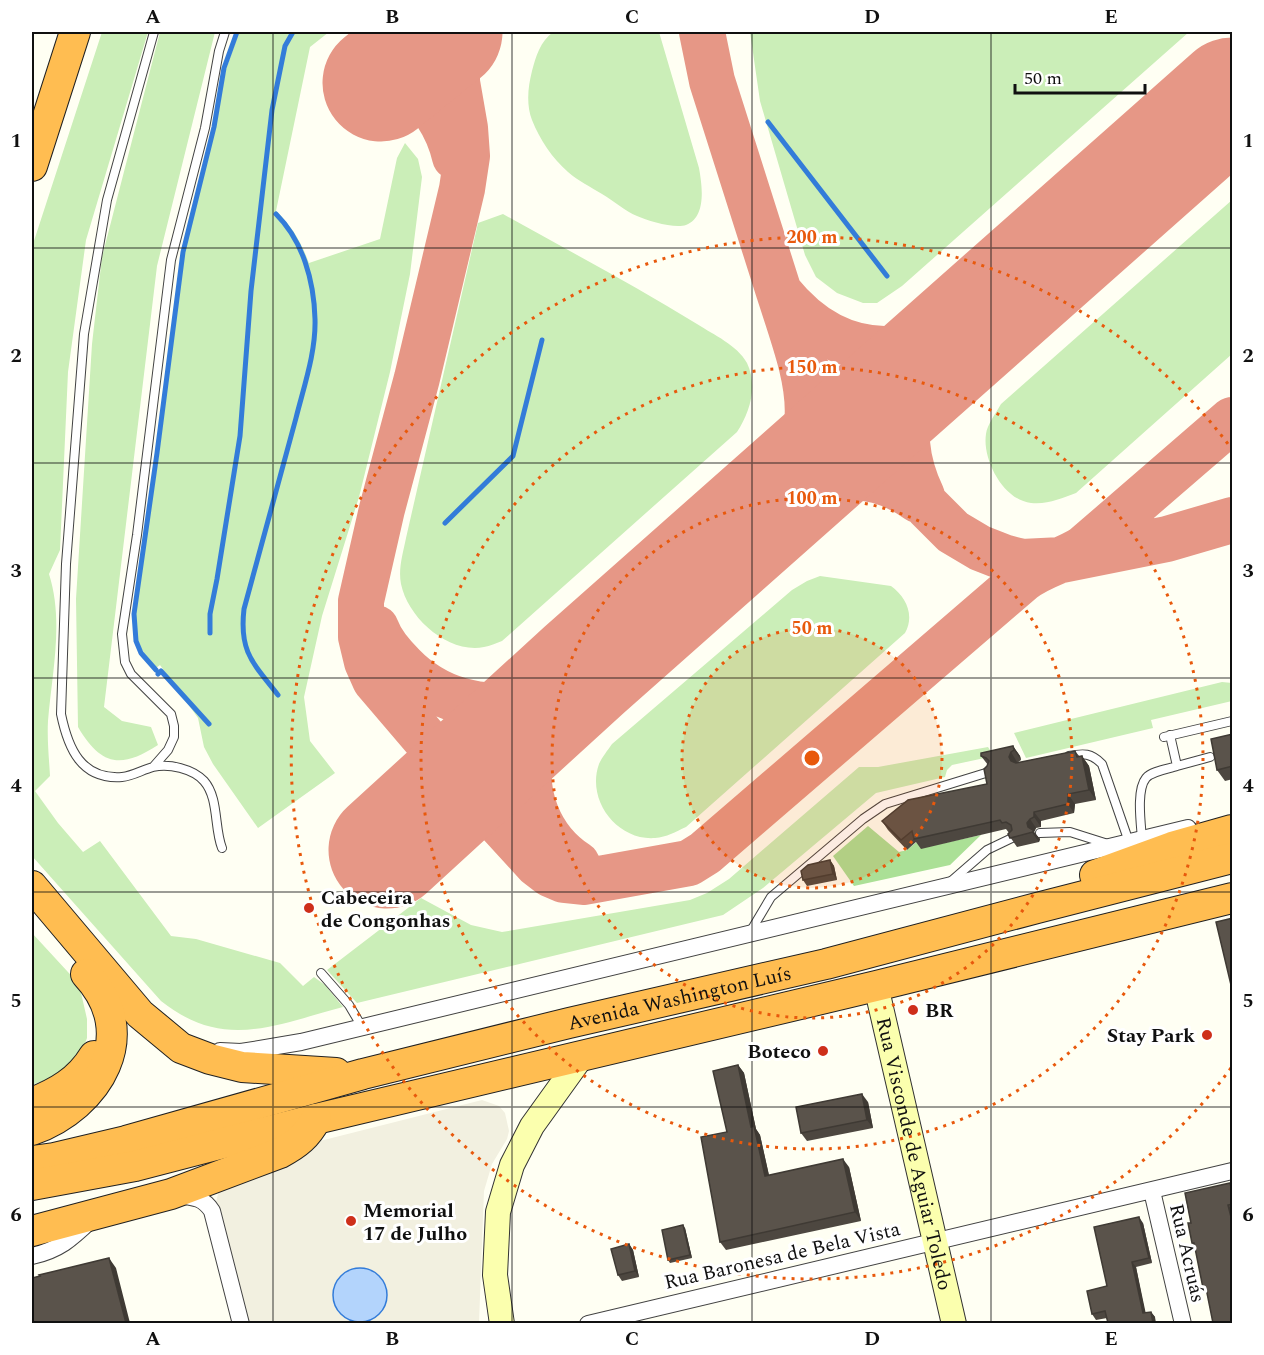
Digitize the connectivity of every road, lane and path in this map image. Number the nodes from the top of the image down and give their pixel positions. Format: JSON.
{"nodes":[{"id":1,"x":75,"y":32,"type":"edge"},
{"id":2,"x":154,"y":32,"type":"edge"},
{"id":3,"x":225,"y":32,"type":"edge"},
{"id":4,"x":32,"y":166,"type":"edge"},
{"id":5,"x":1233,"y":721,"type":"edge"},
{"id":6,"x":1064,"y":757,"type":"edge"},
{"id":7,"x":1210,"y":757,"type":"edge"},
{"id":8,"x":154,"y":766,"type":"junction"},
{"id":9,"x":1177,"y":766,"type":"junction"},
{"id":10,"x":989,"y":772,"type":"edge"},
{"id":11,"x":1233,"y":817,"type":"edge"},
{"id":12,"x":1233,"y":830,"type":"edge"},
{"id":13,"x":1040,"y":832,"type":"dead end"},
{"id":14,"x":1012,"y":838,"type":"edge"},
{"id":15,"x":1128,"y":842,"type":"junction"},
{"id":16,"x":222,"y":848,"type":"dead end"},
{"id":17,"x":1233,"y":858,"type":"edge"},
{"id":18,"x":32,"y":886,"type":"edge"},
{"id":19,"x":945,"y":886,"type":"junction"},
{"id":20,"x":1233,"y":898,"type":"edge"},
{"id":21,"x":1036,"y":908,"type":"junction"},
{"id":22,"x":32,"y":914,"type":"edge"},
{"id":23,"x":749,"y":934,"type":"junction"},
{"id":24,"x":321,"y":972,"type":"dead end"},
{"id":25,"x":876,"y":986,"type":"junction"},
{"id":26,"x":140,"y":1014,"type":"junction"},
{"id":27,"x":362,"y":1027,"type":"junction"},
{"id":28,"x":111,"y":1028,"type":"junction"},
{"id":29,"x":583,"y":1055,"type":"junction"},
{"id":30,"x":363,"y":1074,"type":"junction"},
{"id":31,"x":32,"y":1103,"type":"edge"},
{"id":32,"x":316,"y":1119,"type":"junction"},
{"id":33,"x":32,"y":1130,"type":"edge"},
{"id":34,"x":131,"y":1154,"type":"junction"},
{"id":35,"x":32,"y":1161,"type":"edge"},
{"id":36,"x":1233,"y":1171,"type":"edge"},
{"id":37,"x":32,"y":1185,"type":"edge"},
{"id":38,"x":1152,"y":1191,"type":"junction"},
{"id":39,"x":171,"y":1194,"type":"junction"},
{"id":40,"x":99,"y":1213,"type":"junction"},
{"id":41,"x":32,"y":1231,"type":"edge"},
{"id":42,"x":933,"y":1241,"type":"junction"},
{"id":43,"x":32,"y":1256,"type":"edge"},
{"id":44,"x":241,"y":1323,"type":"edge"},
{"id":45,"x":502,"y":1323,"type":"edge"},
{"id":46,"x":588,"y":1323,"type":"edge"},
{"id":47,"x":954,"y":1323,"type":"edge"},
{"id":48,"x":1183,"y":1323,"type":"edge"}],
"edges":[{"from":1,"to":4,"type":"highway"},
{"from":2,"to":8,"type":"lane"},
{"from":3,"to":8,"type":"lane"},
{"from":5,"to":9,"type":"lane"},
{"from":6,"to":15,"type":"lane"},
{"from":7,"to":9,"type":"lane"},
{"from":8,"to":16,"type":"lane"},
{"from":9,"to":15,"type":"lane"},
{"from":10,"to":23,"type":"lane"},
{"from":11,"to":15,"type":"street"},
{"from":12,"to":21,"type":"highway"},
{"from":13,"to":15,"type":"lane"},
{"from":14,"to":19,"type":"lane"},
{"from":15,"to":19,"type":"street"},
{"from":17,"to":21,"type":"highway","name":"Avenida Washington Luís"},
{"from":18,"to":26,"type":"highway"},
{"from":19,"to":23,"type":"street"},
{"from":20,"to":25,"type":"highway","name":"Avenida Washington Luís"},
{"from":21,"to":30,"type":"highway","name":"Avenida Washington Luís"},
{"from":22,"to":28,"type":"highway"},
{"from":23,"to":27,"type":"street"},
{"from":24,"to":27,"type":"lane"},
{"from":25,"to":29,"type":"highway","name":"Avenida Washington Luís"},
{"from":25,"to":42,"type":"street","name":"Rua Visconde de Aguiar Toledo"},
{"from":26,"to":27,"type":"street"},
{"from":26,"to":30,"type":"highway"},
{"from":28,"to":31,"type":"highway"},
{"from":28,"to":33,"type":"highway"},
{"from":29,"to":32,"type":"highway","name":"Avenida Washington Luís"},
{"from":29,"to":45,"type":"street"},
{"from":30,"to":34,"type":"highway","name":"Avenida Washington Luís"},
{"from":32,"to":34,"type":"highway","name":"Avenida Washington Luís"},
{"from":32,"to":39,"type":"highway"},
{"from":34,"to":35,"type":"highway"},
{"from":34,"to":37,"type":"highway"},
{"from":36,"to":38,"type":"street","name":"Rua Baronesa de Bela Vista"},
{"from":38,"to":42,"type":"street","name":"Rua Baronesa de Bela Vista"},
{"from":38,"to":48,"type":"street","name":"Rua Acruás"},
{"from":39,"to":40,"type":"highway"},
{"from":39,"to":44,"type":"street"},
{"from":40,"to":41,"type":"highway"},
{"from":40,"to":43,"type":"street"},
{"from":42,"to":46,"type":"street","name":"Rua Baronesa de Bela Vista"},
{"from":42,"to":47,"type":"street","name":"Rua Visconde de Aguiar Toledo"}]}
